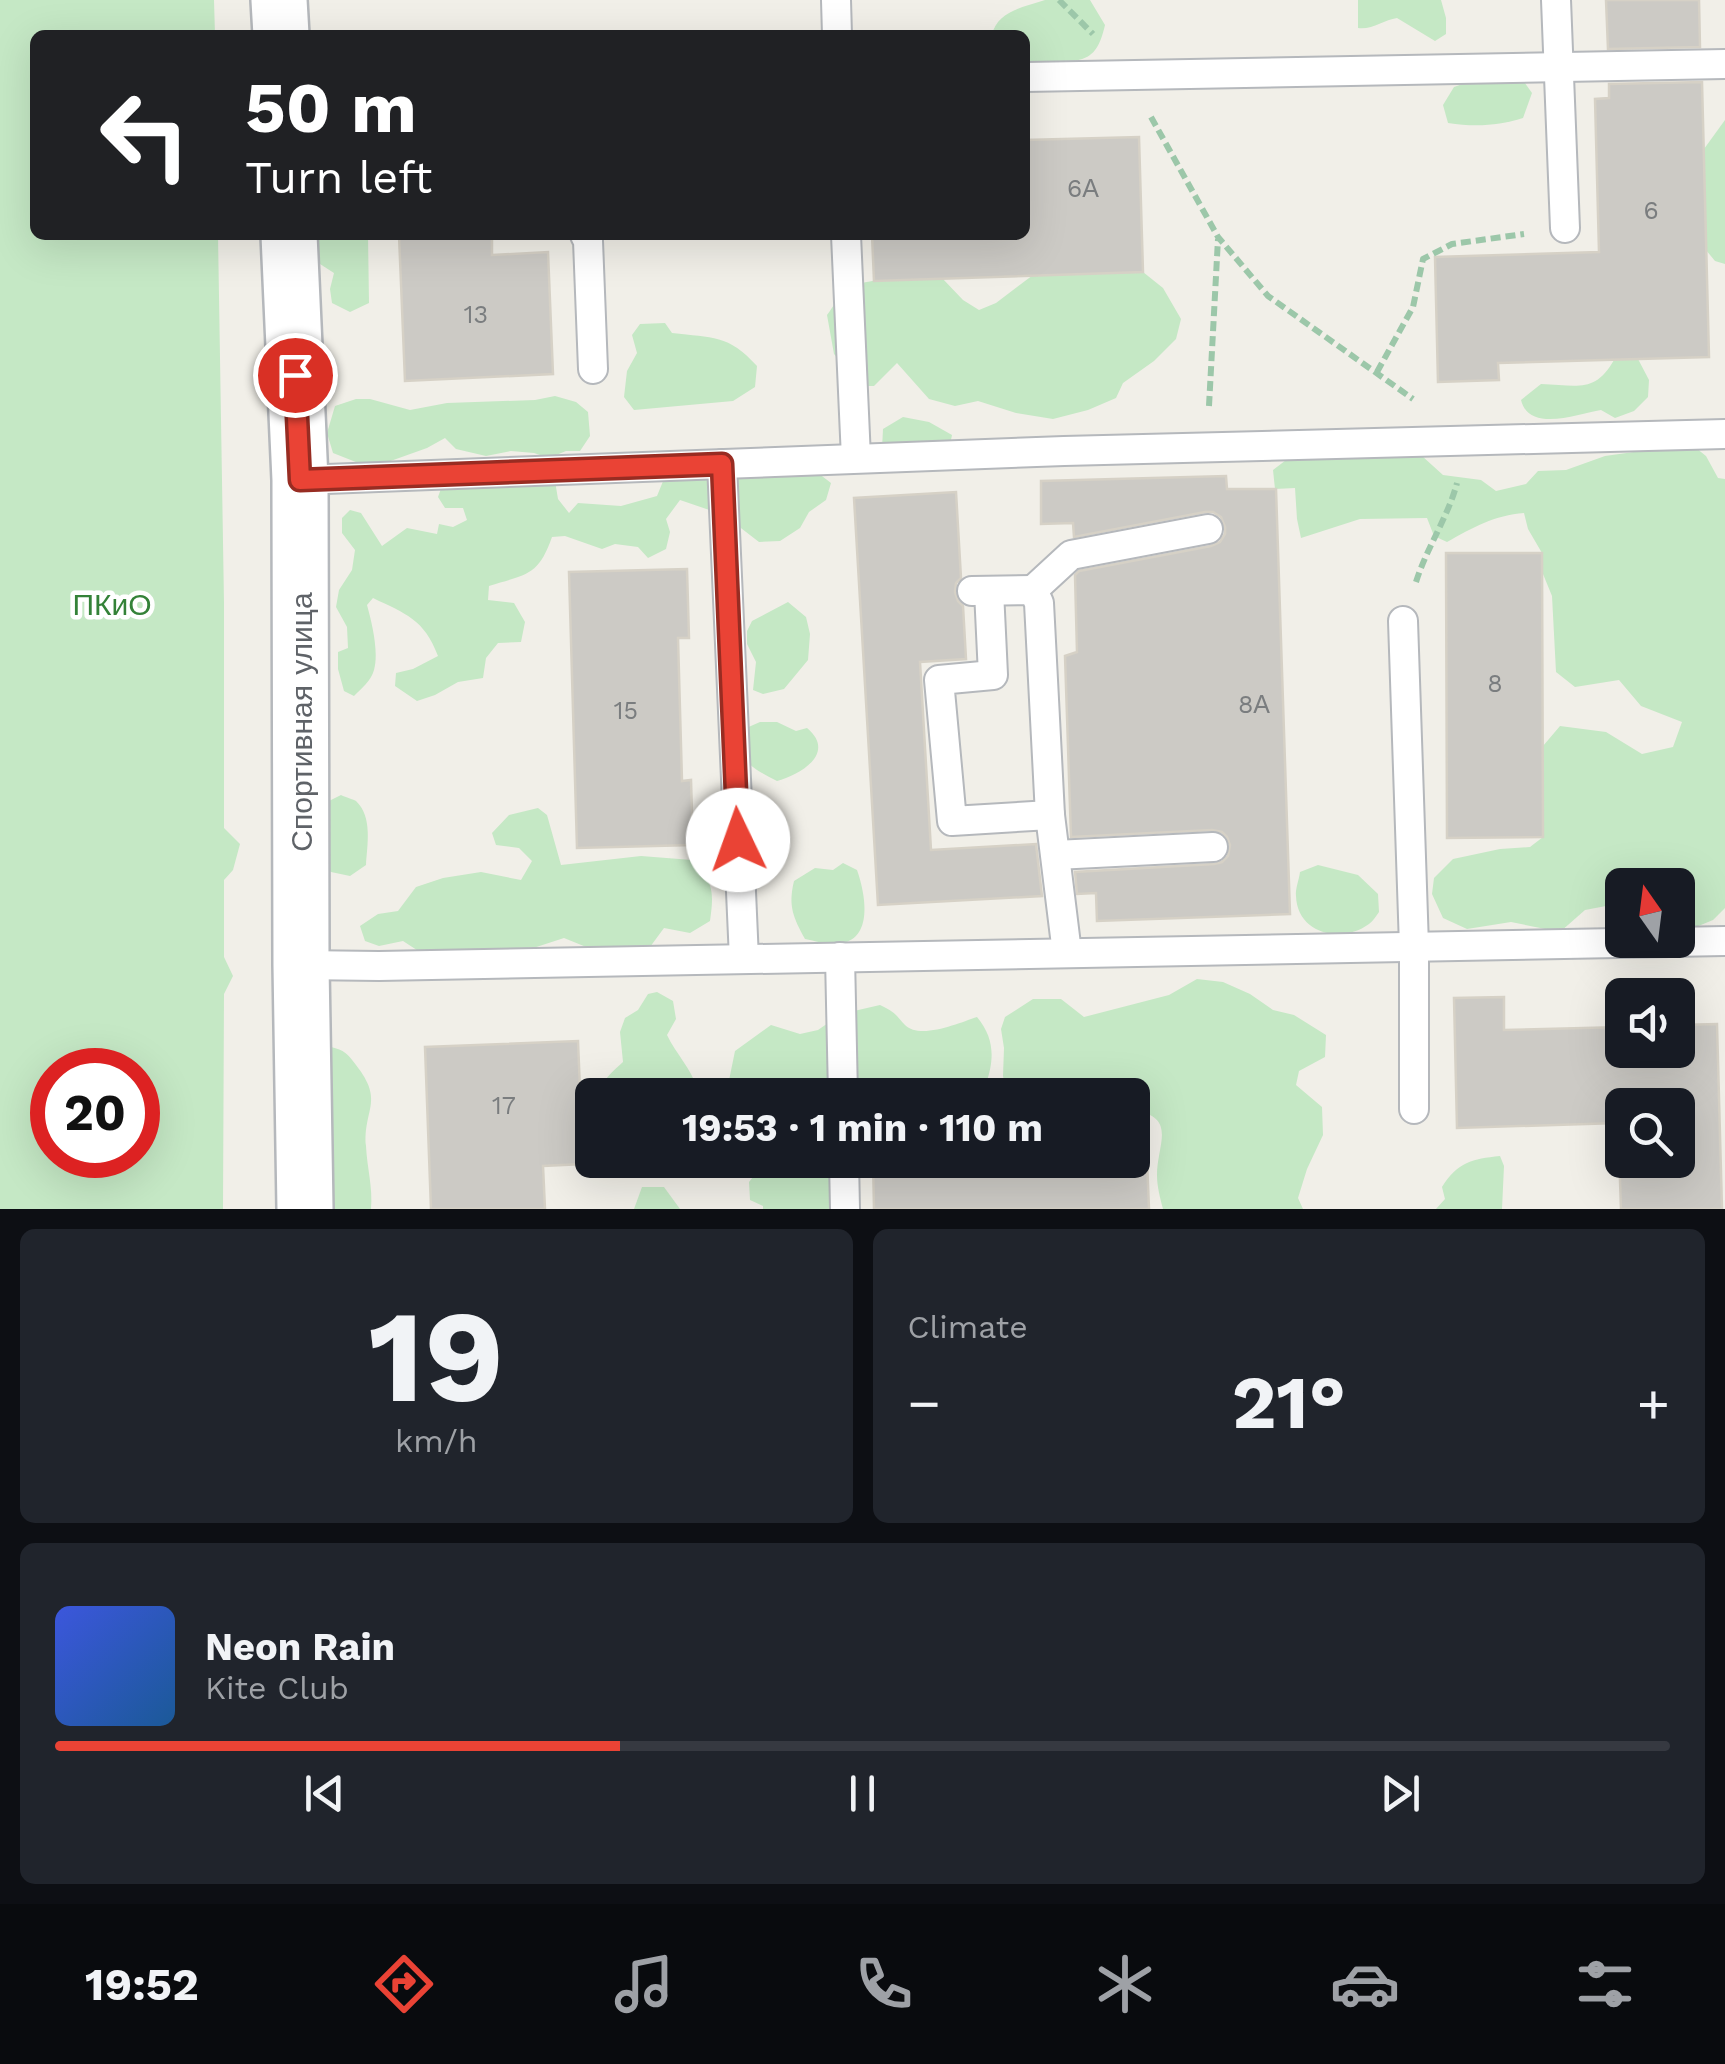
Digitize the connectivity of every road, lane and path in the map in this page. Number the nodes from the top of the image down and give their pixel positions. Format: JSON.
{"nodes":[{"id":1,"x":279,"y":0,"type":"edge"},
{"id":2,"x":836,"y":0,"type":"edge"},
{"id":3,"x":1059,"y":0,"type":"edge"},
{"id":4,"x":1556,"y":0,"type":"edge"},
{"id":5,"x":281,"y":30,"type":"edge"},
{"id":6,"x":837,"y":30,"type":"edge"},
{"id":7,"x":1725,"y":64,"type":"edge"},
{"id":8,"x":1561,"y":66,"type":"junction"},
{"id":9,"x":1129,"y":74,"type":"junction"},
{"id":10,"x":1030,"y":77,"type":"edge"},
{"id":11,"x":1566,"y":228,"type":"joint"},
{"id":12,"x":1218,"y":238,"type":"junction"},
{"id":13,"x":289,"y":240,"type":"edge"},
{"id":14,"x":588,"y":240,"type":"edge"},
{"id":15,"x":846,"y":240,"type":"edge"},
{"id":16,"x":593,"y":369,"type":"dead end"},
{"id":17,"x":1376,"y":372,"type":"junction"},
{"id":18,"x":1725,"y":434,"type":"edge"},
{"id":19,"x":1468,"y":440,"type":"junction"},
{"id":20,"x":1208,"y":447,"type":"junction"},
{"id":21,"x":856,"y":458,"type":"junction"},
{"id":22,"x":722,"y":464,"type":"junction"},
{"id":23,"x":300,"y":480,"type":"junction"},
{"id":24,"x":1208,"y":528,"type":"dead end"},
{"id":25,"x":1032,"y":590,"type":"junction"},
{"id":26,"x":1403,"y":621,"type":"joint"},
{"id":27,"x":1050,"y":815,"type":"junction"},
{"id":28,"x":1212,"y":847,"type":"dead end"},
{"id":29,"x":1056,"y":855,"type":"junction"},
{"id":30,"x":1725,"y":940,"type":"edge"},
{"id":31,"x":1414,"y":946,"type":"junction"},
{"id":32,"x":1067,"y":953,"type":"junction"},
{"id":33,"x":840,"y":957,"type":"junction"},
{"id":34,"x":744,"y":959,"type":"junction"},
{"id":35,"x":301,"y":965,"type":"junction"},
{"id":36,"x":843,"y":1078,"type":"edge"},
{"id":37,"x":1414,"y":1108,"type":"dead end"},
{"id":38,"x":844,"y":1178,"type":"edge"},
{"id":39,"x":305,"y":1209,"type":"edge"},
{"id":40,"x":845,"y":1209,"type":"edge"}],
"edges":[{"from":1,"to":5,"type":"street"},
{"from":2,"to":6,"type":"lane"},
{"from":3,"to":9,"type":"path"},
{"from":4,"to":8,"type":"lane"},
{"from":7,"to":8,"type":"lane"},
{"from":8,"to":9,"type":"lane"},
{"from":8,"to":11,"type":"lane"},
{"from":9,"to":10,"type":"lane"},
{"from":9,"to":12,"type":"path"},
{"from":11,"to":17,"type":"path"},
{"from":12,"to":17,"type":"path"},
{"from":12,"to":20,"type":"path"},
{"from":13,"to":23,"type":"street","name":"Спортивная улица"},
{"from":14,"to":16,"type":"lane"},
{"from":15,"to":21,"type":"lane"},
{"from":17,"to":19,"type":"path"},
{"from":18,"to":19,"type":"lane"},
{"from":19,"to":20,"type":"lane"},
{"from":19,"to":26,"type":"path"},
{"from":20,"to":21,"type":"lane"},
{"from":21,"to":22,"type":"lane"},
{"from":22,"to":23,"type":"lane"},
{"from":22,"to":34,"type":"lane"},
{"from":23,"to":35,"type":"street","name":"Спортивная улица"},
{"from":24,"to":25,"type":"lane"},
{"from":25,"to":27,"type":"lane"},
{"from":25,"to":27,"type":"lane"},
{"from":26,"to":31,"type":"lane"},
{"from":27,"to":29,"type":"lane"},
{"from":28,"to":29,"type":"lane"},
{"from":29,"to":32,"type":"lane"},
{"from":30,"to":31,"type":"lane"},
{"from":31,"to":32,"type":"lane"},
{"from":31,"to":37,"type":"lane"},
{"from":32,"to":33,"type":"lane"},
{"from":33,"to":34,"type":"lane"},
{"from":33,"to":36,"type":"lane"},
{"from":34,"to":35,"type":"lane"},
{"from":35,"to":39,"type":"street","name":"Спортивная улица"},
{"from":38,"to":40,"type":"lane"}]}
